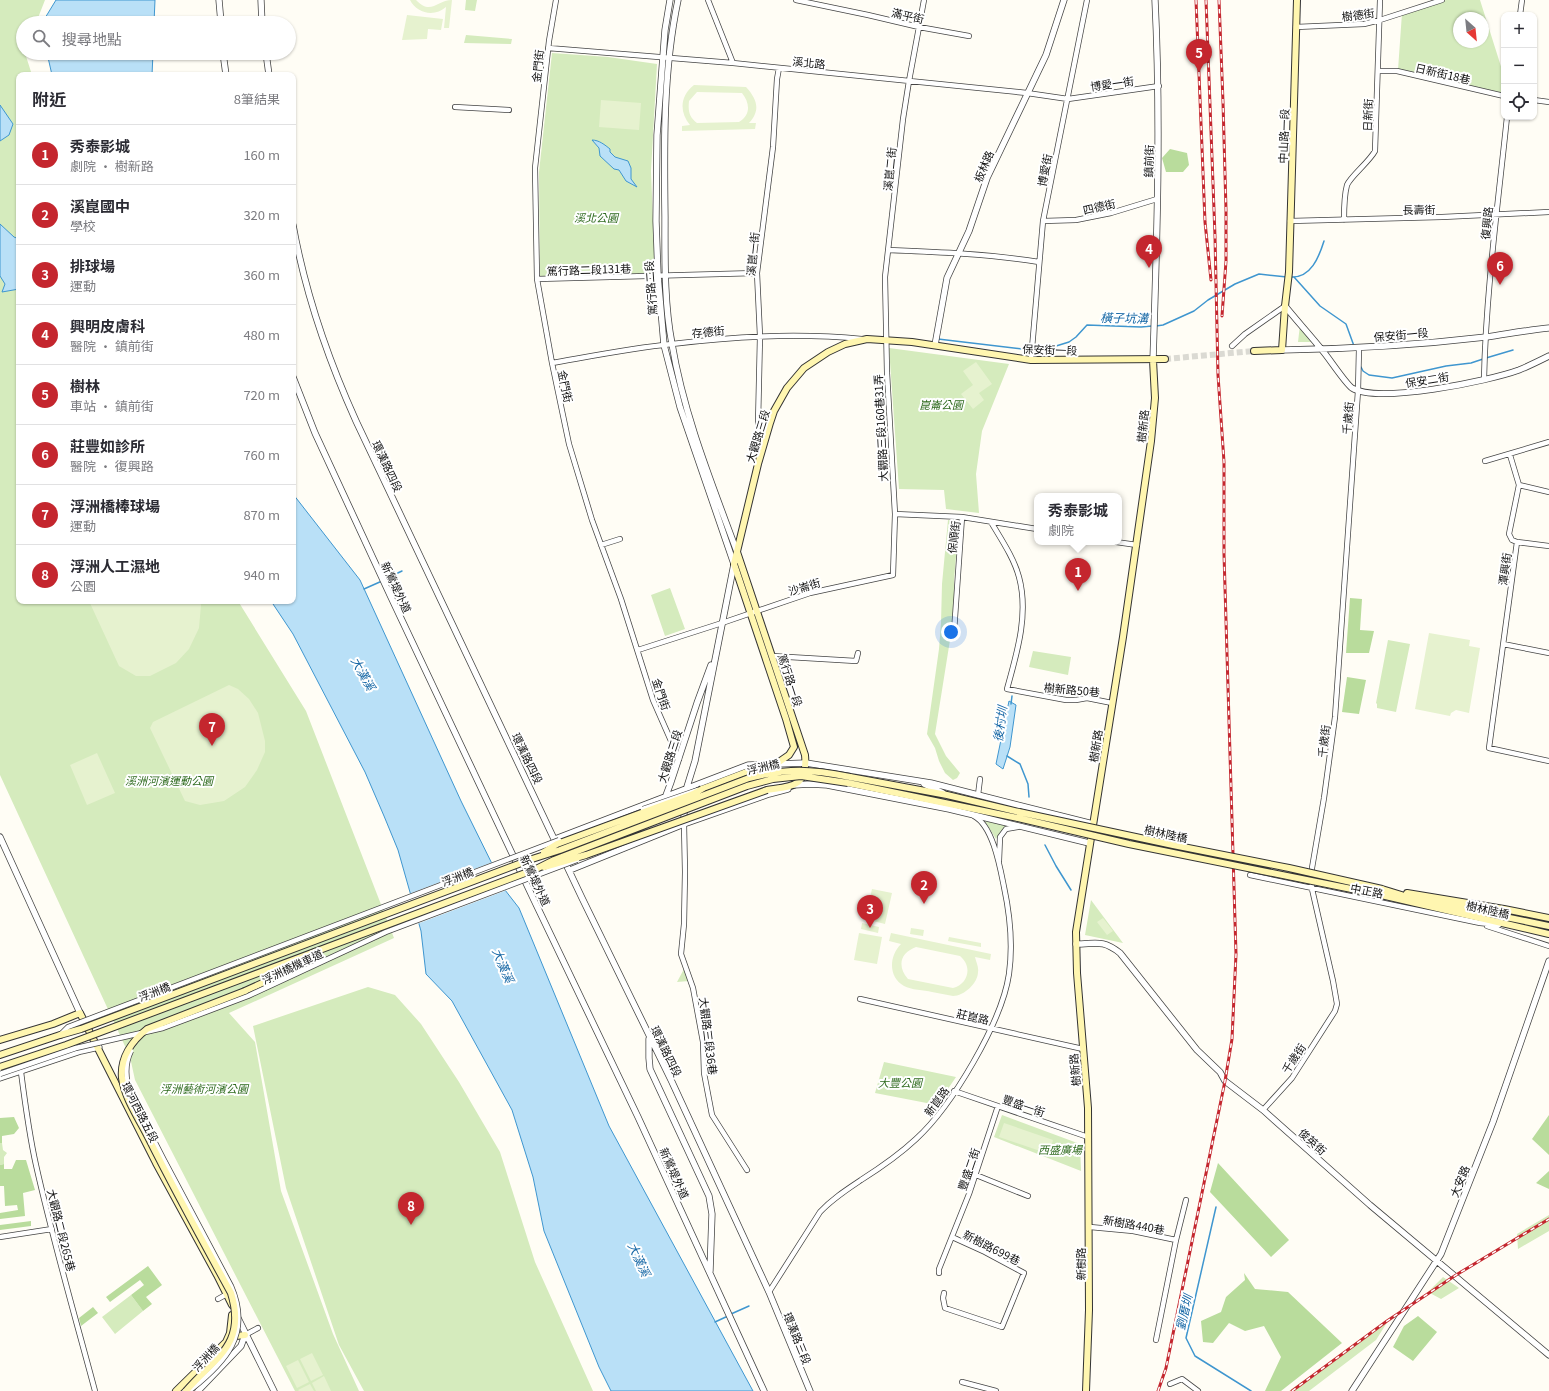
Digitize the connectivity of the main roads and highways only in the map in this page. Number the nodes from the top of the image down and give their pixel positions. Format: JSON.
{"nodes":[{"id":1,"x":1297,"y":0,"type":"edge"},
{"id":2,"x":934,"y":345,"type":"joint"},
{"id":3,"x":1282,"y":350,"type":"joint"},
{"id":4,"x":1254,"y":351,"type":"tunnel mouth"},
{"id":5,"x":1166,"y":359,"type":"tunnel mouth"},
{"id":6,"x":1153,"y":360,"type":"junction"},
{"id":7,"x":737,"y":552,"type":"junction"},
{"id":8,"x":734,"y":564,"type":"joint"},
{"id":9,"x":849,"y":780,"type":"junction"},
{"id":10,"x":947,"y":795,"type":"joint"},
{"id":11,"x":946,"y":803,"type":"joint"},
{"id":12,"x":532,"y":859,"type":"junction"},
{"id":13,"x":536,"y":869,"type":"junction"},
{"id":14,"x":1381,"y":892,"type":"junction"},
{"id":15,"x":1549,"y":918,"type":"edge"},
{"id":16,"x":1549,"y":926,"type":"edge"},
{"id":17,"x":1549,"y":934,"type":"edge"},
{"id":18,"x":317,"y":951,"type":"junction"},
{"id":19,"x":0,"y":1040,"type":"edge"},
{"id":20,"x":0,"y":1054,"type":"edge"},
{"id":21,"x":0,"y":1067,"type":"edge"},
{"id":22,"x":1088,"y":1137,"type":"joint"},
{"id":23,"x":245,"y":1335,"type":"road end"},
{"id":24,"x":226,"y":1342,"type":"junction"},
{"id":25,"x":176,"y":1391,"type":"edge"},
{"id":26,"x":188,"y":1391,"type":"edge"},
{"id":27,"x":1086,"y":1391,"type":"edge"}],
"edges":[{"from":1,"to":3,"type":"main road","name":"中山路一段"},
{"from":2,"to":6,"type":"main road","name":"保安街一段"},
{"from":2,"to":7,"type":"main road","name":"大觀路三段"},
{"from":3,"to":4,"type":"main road","name":"保安街一段"},
{"from":5,"to":6,"type":"main road","name":"保安街一段"},
{"from":6,"to":22,"type":"main road","name":"樹新路"},
{"from":7,"to":8,"type":"main road","name":"大觀路三段"},
{"from":7,"to":13,"type":"main road","name":"篤行路一段","bridge":true},
{"from":8,"to":12,"type":"main road","name":"篤行路一段","bridge":true},
{"from":9,"to":10,"type":"main road","name":"浮洲橋"},
{"from":9,"to":11,"type":"main road","name":"浮洲橋"},
{"from":9,"to":12,"type":"main road","name":"浮洲橋","bridge":true},
{"from":9,"to":13,"type":"main road","name":"浮洲橋","bridge":true},
{"from":10,"to":14,"type":"main road","name":"樹林陸橋","bridge":true},
{"from":11,"to":14,"type":"main road","name":"樹林陸橋","bridge":true},
{"from":12,"to":20,"type":"main road","name":"浮洲橋","bridge":true},
{"from":13,"to":18,"type":"main road","name":"浮洲橋","bridge":true},
{"from":14,"to":15,"type":"main road","name":"樹林陸橋"},
{"from":14,"to":16,"type":"main road","name":"樹林陸橋"},
{"from":14,"to":17,"type":"main road","name":"樹林陸橋"},
{"from":18,"to":21,"type":"main road","name":"浮洲橋","bridge":true},
{"from":18,"to":26,"type":"main road","name":"浮洲橋","bridge":true},
{"from":19,"to":24,"type":"main road","name":"環河西路五段"},
{"from":22,"to":27,"type":"main road","name":"新樹路"},
{"from":23,"to":24,"type":"main road"},
{"from":24,"to":25,"type":"main road"}]}
